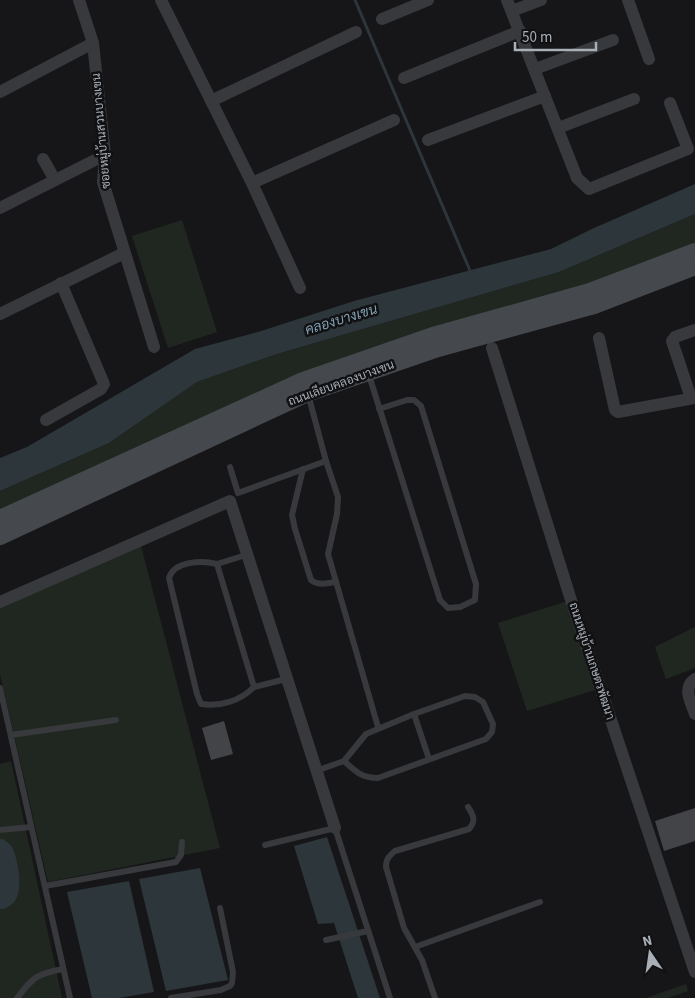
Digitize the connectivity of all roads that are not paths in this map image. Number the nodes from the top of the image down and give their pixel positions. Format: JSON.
{"nodes":[{"id":1,"x":79,"y":0,"type":"edge"},
{"id":2,"x":428,"y":0,"type":"edge"},
{"id":3,"x":542,"y":0,"type":"edge"},
{"id":4,"x":628,"y":0,"type":"edge"},
{"id":5,"x":167,"y":2,"type":"edge"},
{"id":6,"x":510,"y":6,"type":"edge"},
{"id":7,"x":382,"y":19,"type":"dead end"},
{"id":8,"x":520,"y":31,"type":"junction"},
{"id":9,"x":356,"y":32,"type":"dead end"},
{"id":10,"x":613,"y":40,"type":"dead end"},
{"id":11,"x":94,"y":43,"type":"junction"},
{"id":12,"x":649,"y":59,"type":"dead end"},
{"id":13,"x":535,"y":69,"type":"junction"},
{"id":14,"x":404,"y":78,"type":"dead end"},
{"id":15,"x":0,"y":92,"type":"edge"},
{"id":16,"x":545,"y":96,"type":"junction"},
{"id":17,"x":634,"y":99,"type":"dead end"},
{"id":18,"x":210,"y":101,"type":"junction"},
{"id":19,"x":670,"y":103,"type":"dead end"},
{"id":20,"x":394,"y":120,"type":"dead end"},
{"id":21,"x":558,"y":128,"type":"junction"},
{"id":22,"x":690,"y":138,"type":"edge"},
{"id":23,"x":428,"y":140,"type":"dead end"},
{"id":24,"x":105,"y":155,"type":"junction"},
{"id":25,"x":44,"y":159,"type":"dead end"},
{"id":26,"x":55,"y":180,"type":"junction"},
{"id":27,"x":252,"y":183,"type":"junction"},
{"id":28,"x":0,"y":208,"type":"edge"},
{"id":29,"x":695,"y":252,"type":"edge"},
{"id":30,"x":124,"y":253,"type":"junction"},
{"id":31,"x":695,"y":266,"type":"edge"},
{"id":32,"x":60,"y":283,"type":"junction"},
{"id":33,"x":300,"y":288,"type":"dead end"},
{"id":34,"x":0,"y":314,"type":"edge"},
{"id":35,"x":695,"y":330,"type":"edge"},
{"id":36,"x":599,"y":338,"type":"dead end"},
{"id":37,"x":154,"y":347,"type":"dead end"},
{"id":38,"x":492,"y":348,"type":"dead end"},
{"id":39,"x":368,"y":372,"type":"junction"},
{"id":40,"x":308,"y":393,"type":"junction"},
{"id":41,"x":693,"y":398,"type":"edge"},
{"id":42,"x":379,"y":409,"type":"junction"},
{"id":43,"x":46,"y":420,"type":"dead end"},
{"id":44,"x":326,"y":461,"type":"junction"},
{"id":45,"x":230,"y":467,"type":"dead end"},
{"id":46,"x":303,"y":469,"type":"junction"},
{"id":47,"x":0,"y":519,"type":"edge"},
{"id":48,"x":0,"y":536,"type":"edge"},
{"id":49,"x":246,"y":555,"type":"junction"},
{"id":50,"x":217,"y":564,"type":"junction"},
{"id":51,"x":336,"y":582,"type":"junction"},
{"id":52,"x":0,"y":602,"type":"edge"},
{"id":53,"x":286,"y":679,"type":"junction"},
{"id":54,"x":695,"y":679,"type":"edge"},
{"id":55,"x":254,"y":687,"type":"junction"},
{"id":56,"x":0,"y":688,"type":"edge"},
{"id":57,"x":414,"y":714,"type":"junction"},
{"id":58,"x":695,"y":714,"type":"edge"},
{"id":59,"x":116,"y":720,"type":"dead end"},
{"id":60,"x":378,"y":727,"type":"junction"},
{"id":61,"x":11,"y":735,"type":"junction"},
{"id":62,"x":429,"y":760,"type":"junction"},
{"id":63,"x":344,"y":761,"type":"junction"},
{"id":64,"x":316,"y":771,"type":"junction"},
{"id":65,"x":468,"y":807,"type":"dead end"},
{"id":66,"x":31,"y":827,"type":"junction"},
{"id":67,"x":335,"y":828,"type":"junction"},
{"id":68,"x":0,"y":830,"type":"edge"},
{"id":69,"x":182,"y":842,"type":"dead end"},
{"id":70,"x":265,"y":845,"type":"dead end"},
{"id":71,"x":44,"y":886,"type":"junction"},
{"id":72,"x":540,"y":902,"type":"dead end"},
{"id":73,"x":220,"y":908,"type":"dead end"},
{"id":74,"x":368,"y":931,"type":"junction"},
{"id":75,"x":326,"y":940,"type":"dead end"},
{"id":76,"x":415,"y":947,"type":"junction"},
{"id":77,"x":63,"y":970,"type":"junction"},
{"id":78,"x":695,"y":972,"type":"edge"},
{"id":79,"x":18,"y":998,"type":"edge"},
{"id":80,"x":70,"y":998,"type":"edge"},
{"id":81,"x":172,"y":998,"type":"edge"},
{"id":82,"x":390,"y":998,"type":"edge"},
{"id":83,"x":435,"y":998,"type":"edge"}],
"edges":[{"from":1,"to":11,"type":"street","name":"ซอยหมู่บ้านสวนบางเขน"},
{"from":2,"to":7,"type":"street"},
{"from":3,"to":6,"type":"street"},
{"from":4,"to":12,"type":"street"},
{"from":5,"to":18,"type":"street"},
{"from":6,"to":8,"type":"street"},
{"from":8,"to":13,"type":"street"},
{"from":8,"to":14,"type":"street"},
{"from":9,"to":18,"type":"street"},
{"from":10,"to":13,"type":"street"},
{"from":11,"to":15,"type":"street"},
{"from":11,"to":24,"type":"street","name":"ซอยหมู่บ้านสวนบางเขน"},
{"from":13,"to":16,"type":"street"},
{"from":16,"to":21,"type":"street"},
{"from":16,"to":23,"type":"street"},
{"from":17,"to":21,"type":"street"},
{"from":18,"to":27,"type":"street"},
{"from":19,"to":22,"type":"street"},
{"from":20,"to":27,"type":"street"},
{"from":21,"to":22,"type":"street"},
{"from":24,"to":26,"type":"street"},
{"from":24,"to":30,"type":"street","name":"ซอยหมู่บ้านสวนบางเขน"},
{"from":25,"to":26,"type":"street"},
{"from":26,"to":28,"type":"street"},
{"from":27,"to":33,"type":"street"},
{"from":29,"to":47,"type":"main road","name":"ถนนเลียบคลองบางเขน"},
{"from":30,"to":32,"type":"street"},
{"from":30,"to":37,"type":"street","name":"ซอยหมู่บ้านสวนบางเขน"},
{"from":31,"to":39,"type":"main road","name":"ถนนเลียบคลองบางเขน"},
{"from":32,"to":34,"type":"street"},
{"from":32,"to":43,"type":"street"},
{"from":35,"to":41,"type":"street"},
{"from":36,"to":41,"type":"street"},
{"from":38,"to":78,"type":"street","name":"ถนนหมู่บ้านเกษตรพัฒนา"},
{"from":39,"to":40,"type":"main road","name":"ถนนเลียบคลองบางเขน"},
{"from":39,"to":42,"type":"lane"},
{"from":40,"to":44,"type":"lane"},
{"from":40,"to":48,"type":"main road","name":"ถนนเลียบคลองบางเขน"},
{"from":42,"to":42,"type":"lane"},
{"from":44,"to":46,"type":"lane"},
{"from":44,"to":51,"type":"lane"},
{"from":45,"to":46,"type":"lane"},
{"from":46,"to":51,"type":"lane"},
{"from":49,"to":50,"type":"lane"},
{"from":49,"to":52,"type":"street"},
{"from":49,"to":53,"type":"street"},
{"from":50,"to":55,"type":"lane"},
{"from":50,"to":55,"type":"lane"},
{"from":51,"to":60,"type":"lane"},
{"from":53,"to":55,"type":"lane"},
{"from":53,"to":64,"type":"street"},
{"from":54,"to":58,"type":"street"},
{"from":56,"to":61,"type":"lane"},
{"from":57,"to":60,"type":"lane"},
{"from":57,"to":62,"type":"lane"},
{"from":57,"to":62,"type":"lane"},
{"from":59,"to":61,"type":"lane"},
{"from":60,"to":63,"type":"lane"},
{"from":61,"to":66,"type":"lane"},
{"from":62,"to":63,"type":"lane"},
{"from":63,"to":64,"type":"lane"},
{"from":64,"to":67,"type":"street"},
{"from":65,"to":76,"type":"lane"},
{"from":66,"to":68,"type":"lane"},
{"from":66,"to":71,"type":"lane"},
{"from":67,"to":70,"type":"lane"},
{"from":67,"to":74,"type":"lane"},
{"from":69,"to":71,"type":"lane"},
{"from":71,"to":77,"type":"lane"},
{"from":72,"to":76,"type":"lane"},
{"from":73,"to":81,"type":"lane"},
{"from":74,"to":75,"type":"lane"},
{"from":74,"to":82,"type":"lane"},
{"from":76,"to":83,"type":"lane"},
{"from":77,"to":79,"type":"lane"},
{"from":77,"to":80,"type":"lane"}]}
